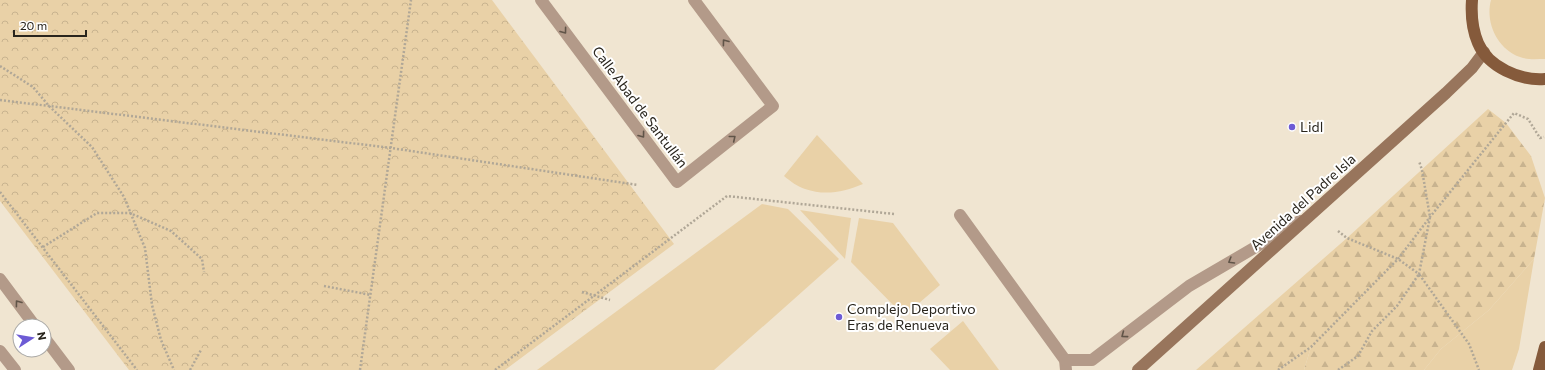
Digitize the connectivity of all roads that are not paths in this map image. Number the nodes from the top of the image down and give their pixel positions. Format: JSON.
{"nodes":[{"id":1,"x":541,"y":0,"type":"edge"},
{"id":2,"x":694,"y":0,"type":"edge"},
{"id":3,"x":1472,"y":0,"type":"edge"},
{"id":4,"x":1484,"y":52,"type":"junction"},
{"id":5,"x":1545,"y":80,"type":"edge"},
{"id":6,"x":1313,"y":213,"type":"junction"},
{"id":7,"x":960,"y":215,"type":"dead end"},
{"id":8,"x":0,"y":279,"type":"edge"},
{"id":9,"x":30,"y":318,"type":"edge"},
{"id":10,"x":1545,"y":347,"type":"edge"},
{"id":11,"x":52,"y":348,"type":"edge"},
{"id":12,"x":0,"y":351,"type":"edge"},
{"id":13,"x":1066,"y":365,"type":"edge"},
{"id":14,"x":14,"y":370,"type":"edge"},
{"id":15,"x":69,"y":370,"type":"edge"},
{"id":16,"x":1138,"y":370,"type":"edge"},
{"id":17,"x":1539,"y":370,"type":"edge"}],
"edges":[{"from":1,"to":2,"type":"street","name":"Calle Abad de Santullán","one_way":true},
{"from":3,"to":4,"type":"main road"},
{"from":4,"to":5,"type":"main road"},
{"from":4,"to":6,"type":"main road","name":"Avenida del Padre Isla"},
{"from":6,"to":13,"type":"street","one_way":true},
{"from":6,"to":16,"type":"main road","name":"Avenida del Padre Isla"},
{"from":7,"to":13,"type":"street"},
{"from":9,"to":8,"type":"street","one_way":true},
{"from":10,"to":17,"type":"main road"},
{"from":11,"to":15,"type":"street"},
{"from":12,"to":14,"type":"street"}]}
